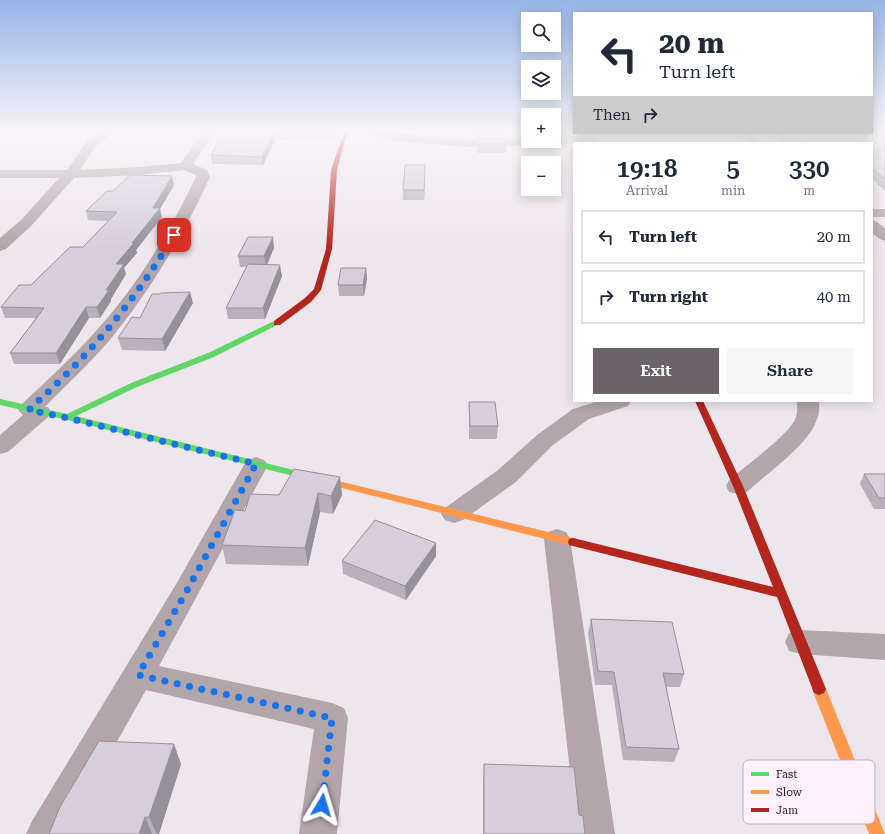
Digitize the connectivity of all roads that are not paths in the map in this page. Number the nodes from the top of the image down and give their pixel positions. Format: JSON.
{"nodes":[{"id":1,"x":74,"y":169,"type":"edge"},
{"id":2,"x":166,"y":169,"type":"edge"},
{"id":3,"x":193,"y":169,"type":"edge"},
{"id":4,"x":334,"y":169,"type":"edge"},
{"id":5,"x":71,"y":173,"type":"junction"},
{"id":6,"x":0,"y":174,"type":"edge"},
{"id":7,"x":873,"y":213,"type":"edge"},
{"id":8,"x":885,"y":213,"type":"edge"},
{"id":9,"x":873,"y":226,"type":"edge"},
{"id":10,"x":885,"y":236,"type":"edge"},
{"id":11,"x":0,"y":246,"type":"edge"},
{"id":12,"x":0,"y":402,"type":"edge"},
{"id":13,"x":617,"y":402,"type":"edge"},
{"id":14,"x":699,"y":402,"type":"edge"},
{"id":15,"x":808,"y":402,"type":"edge"},
{"id":16,"x":35,"y":411,"type":"junction"},
{"id":17,"x":68,"y":418,"type":"junction"},
{"id":18,"x":0,"y":447,"type":"edge"},
{"id":19,"x":256,"y":464,"type":"junction"},
{"id":20,"x":738,"y":486,"type":"junction"},
{"id":21,"x":454,"y":514,"type":"junction"},
{"id":22,"x":556,"y":539,"type":"junction"},
{"id":23,"x":781,"y":594,"type":"junction"},
{"id":24,"x":800,"y":642,"type":"junction"},
{"id":25,"x":885,"y":646,"type":"edge"},
{"id":26,"x":138,"y":675,"type":"junction"},
{"id":27,"x":847,"y":760,"type":"edge"},
{"id":28,"x":873,"y":824,"type":"edge"},
{"id":29,"x":45,"y":834,"type":"edge"},
{"id":30,"x":318,"y":834,"type":"edge"},
{"id":31,"x":596,"y":834,"type":"edge"},
{"id":32,"x":877,"y":834,"type":"edge"}],
"edges":[{"from":1,"to":5,"type":"street"},
{"from":2,"to":5,"type":"street"},
{"from":3,"to":16,"type":"street"},
{"from":4,"to":17,"type":"street"},
{"from":5,"to":6,"type":"street"},
{"from":5,"to":11,"type":"street"},
{"from":7,"to":8,"type":"street"},
{"from":9,"to":10,"type":"street"},
{"from":12,"to":16,"type":"street"},
{"from":13,"to":21,"type":"street"},
{"from":14,"to":20,"type":"street"},
{"from":15,"to":20,"type":"street"},
{"from":16,"to":17,"type":"street"},
{"from":16,"to":18,"type":"street"},
{"from":17,"to":19,"type":"street"},
{"from":19,"to":21,"type":"street"},
{"from":19,"to":26,"type":"street"},
{"from":20,"to":23,"type":"street"},
{"from":21,"to":22,"type":"street"},
{"from":22,"to":23,"type":"street"},
{"from":22,"to":31,"type":"street"},
{"from":23,"to":24,"type":"street"},
{"from":24,"to":25,"type":"street"},
{"from":24,"to":27,"type":"street"},
{"from":26,"to":29,"type":"street"},
{"from":26,"to":30,"type":"street"},
{"from":28,"to":32,"type":"street"}]}
